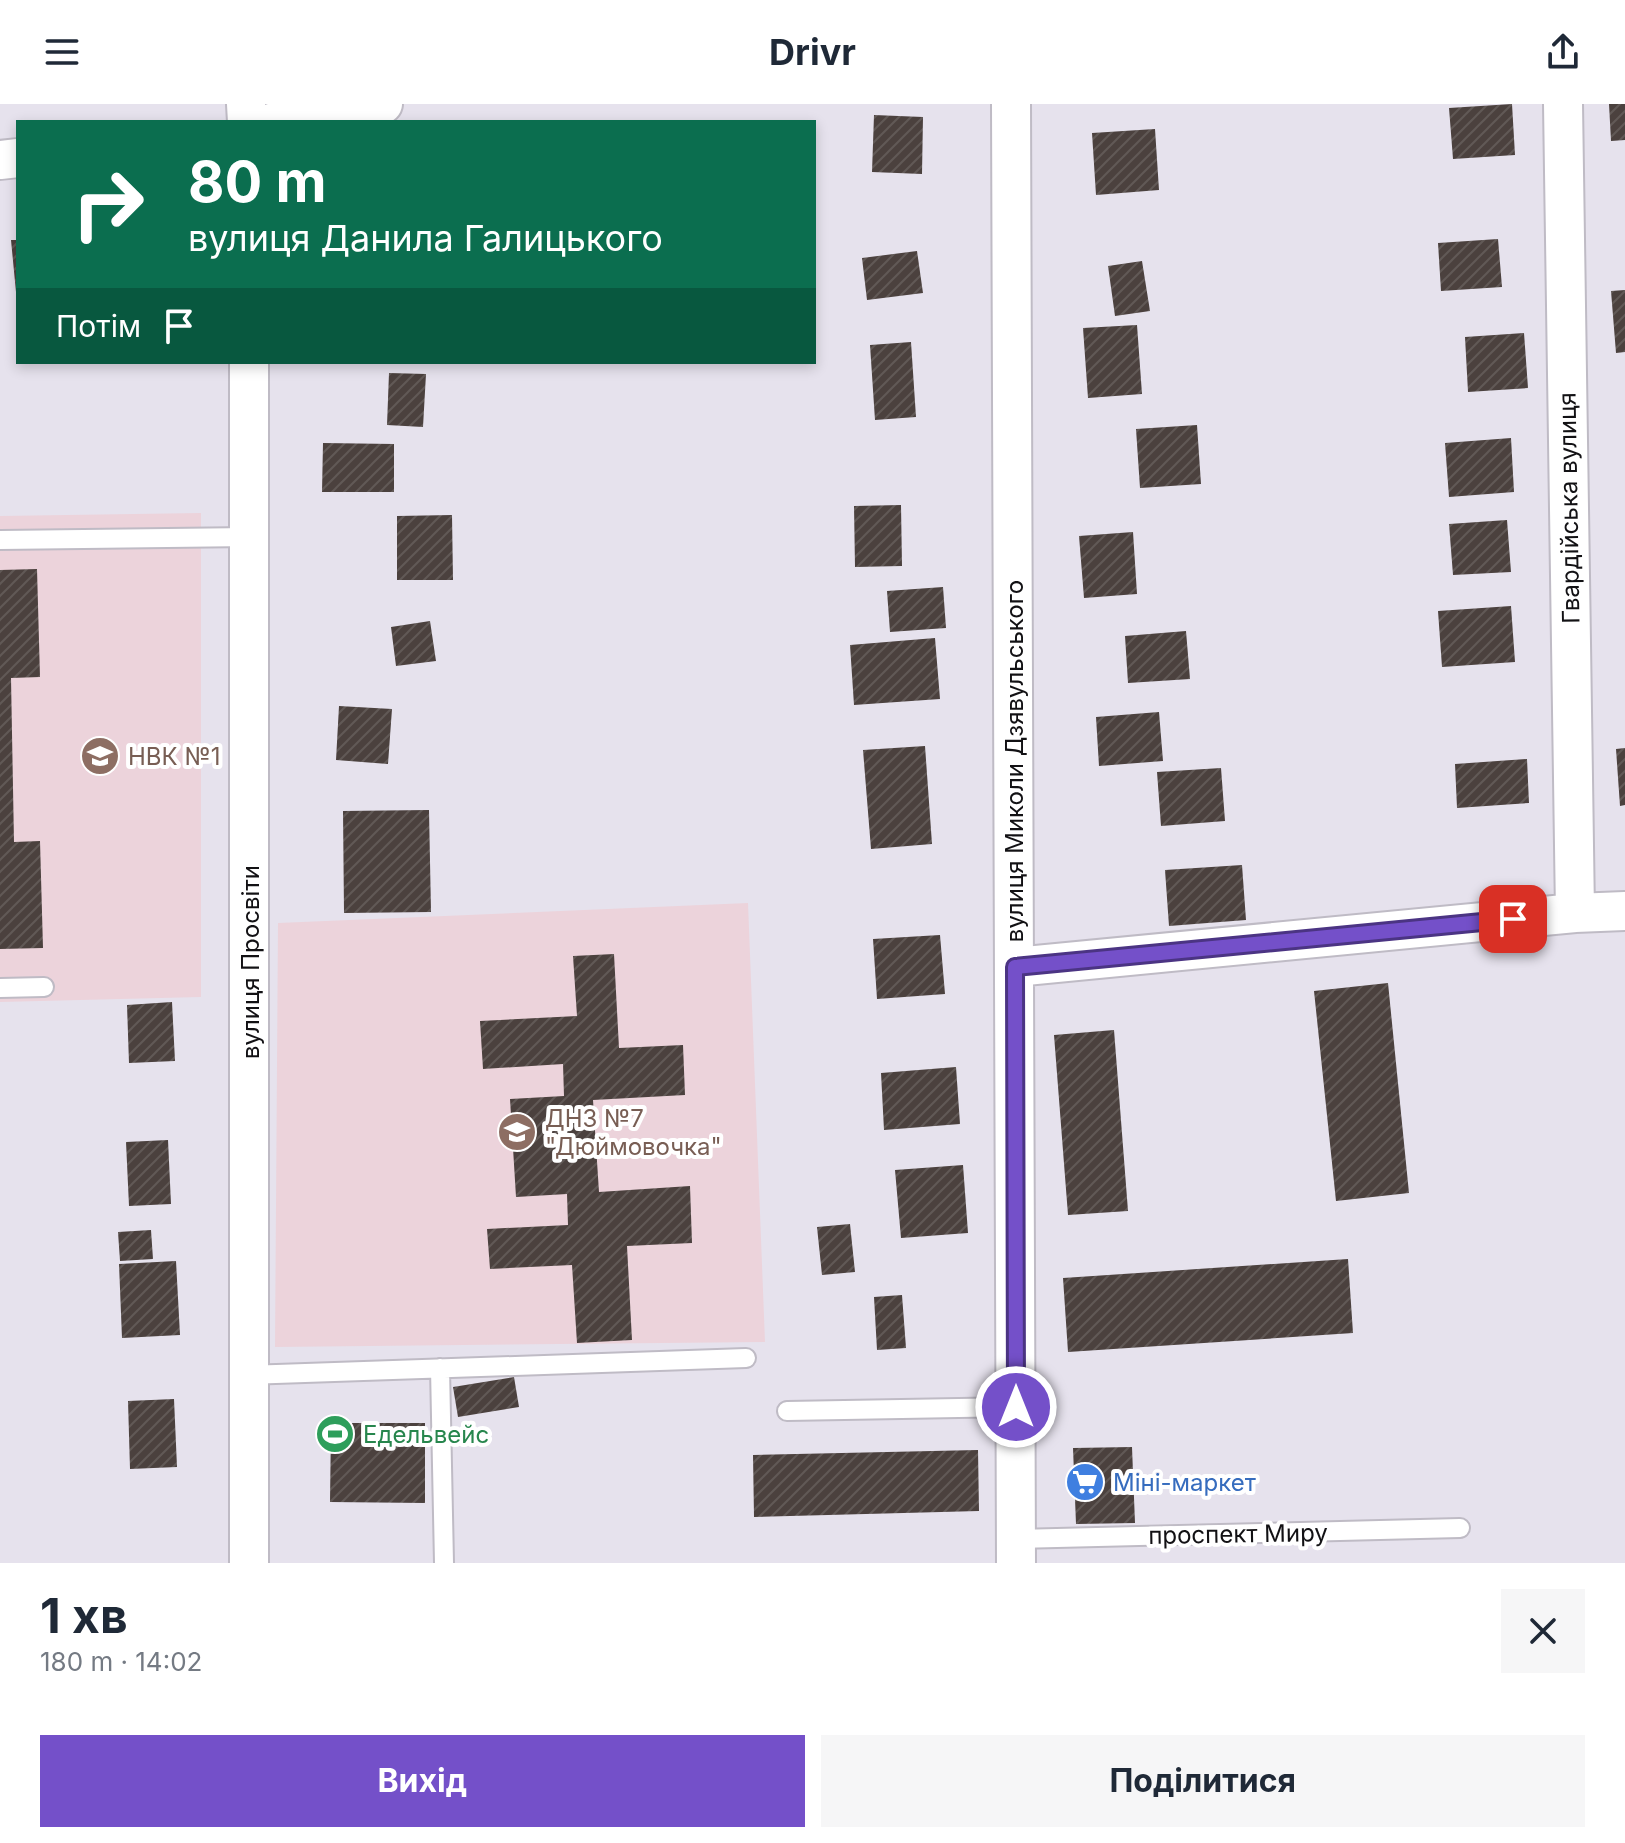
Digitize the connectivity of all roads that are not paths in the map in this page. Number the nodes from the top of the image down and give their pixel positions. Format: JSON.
{"nodes":[{"id":1,"x":383,"y":104,"type":"edge"},
{"id":2,"x":1011,"y":104,"type":"edge"},
{"id":3,"x":1563,"y":104,"type":"edge"},
{"id":4,"x":286,"y":120,"type":"edge"},
{"id":5,"x":249,"y":364,"type":"edge"},
{"id":6,"x":251,"y":537,"type":"junction"},
{"id":7,"x":0,"y":540,"type":"edge"},
{"id":8,"x":1625,"y":911,"type":"edge"},
{"id":9,"x":1575,"y":913,"type":"junction"},
{"id":10,"x":1015,"y":967,"type":"junction"},
{"id":11,"x":44,"y":987,"type":"dead end"},
{"id":12,"x":0,"y":988,"type":"edge"},
{"id":13,"x":746,"y":1358,"type":"dead end"},
{"id":14,"x":440,"y":1368,"type":"junction"},
{"id":15,"x":249,"y":1375,"type":"junction"},
{"id":16,"x":1016,"y":1407,"type":"junction"},
{"id":17,"x":787,"y":1411,"type":"dead end"},
{"id":18,"x":1460,"y":1528,"type":"dead end"},
{"id":19,"x":1016,"y":1551,"type":"edge"},
{"id":20,"x":249,"y":1563,"type":"edge"},
{"id":21,"x":444,"y":1563,"type":"edge"}],
"edges":[{"from":1,"to":4,"type":"street"},
{"from":2,"to":10,"type":"street","name":"вулиця Миколи Дзявульського"},
{"from":3,"to":9,"type":"street","name":"Гвардійська вулиця"},
{"from":5,"to":6,"type":"street","name":"вулиця Просвіти"},
{"from":6,"to":7,"type":"lane"},
{"from":6,"to":15,"type":"street","name":"вулиця Просвіти"},
{"from":8,"to":9,"type":"street"},
{"from":9,"to":10,"type":"street"},
{"from":10,"to":16,"type":"street","name":"вулиця Миколи Дзявульського"},
{"from":11,"to":12,"type":"lane"},
{"from":13,"to":14,"type":"lane"},
{"from":14,"to":15,"type":"lane"},
{"from":14,"to":21,"type":"lane"},
{"from":15,"to":20,"type":"street","name":"вулиця Просвіти"},
{"from":16,"to":17,"type":"lane"},
{"from":16,"to":19,"type":"street","name":"вулиця Миколи Дзявульського"},
{"from":18,"to":19,"type":"lane","name":"проспект Миру"}]}
